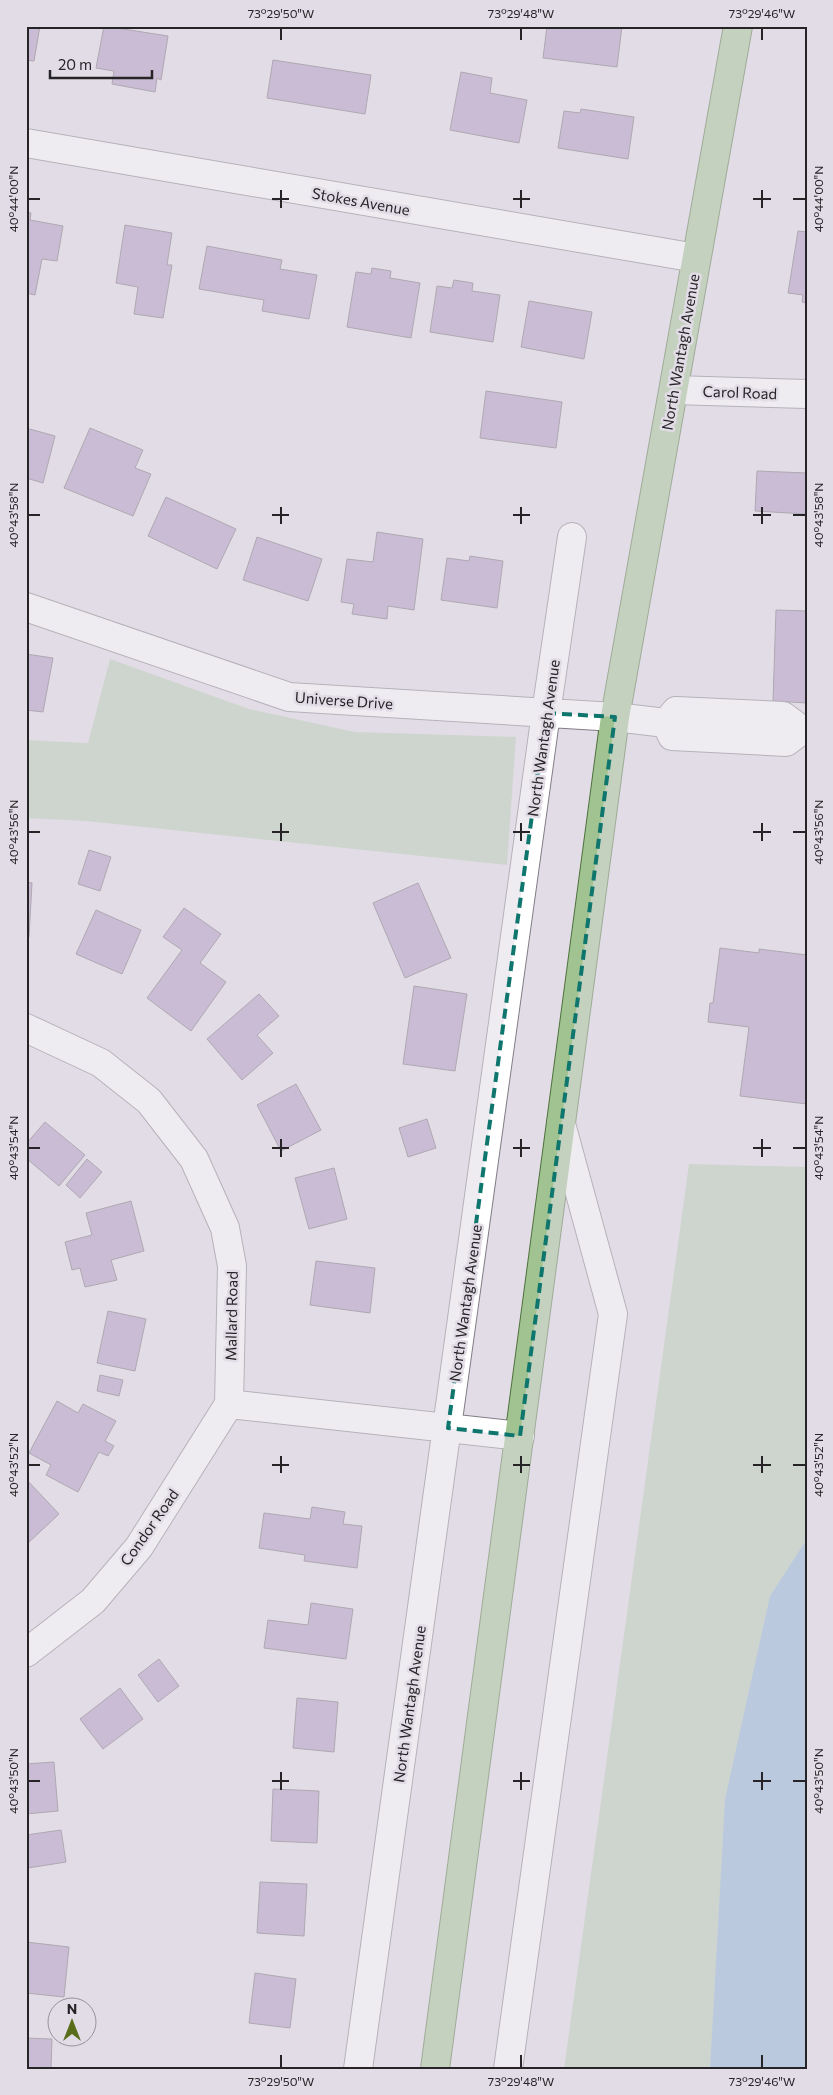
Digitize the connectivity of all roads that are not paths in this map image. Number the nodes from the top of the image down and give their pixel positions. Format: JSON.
{"nodes":[{"id":1,"x":738,"y":26,"type":"edge"},
{"id":2,"x":26,"y":143,"type":"edge"},
{"id":3,"x":696,"y":258,"type":"junction"},
{"id":4,"x":674,"y":390,"type":"junction"},
{"id":5,"x":807,"y":394,"type":"edge"},
{"id":6,"x":572,"y":537,"type":"dead end"},
{"id":7,"x":26,"y":607,"type":"edge"},
{"id":8,"x":546,"y":713,"type":"junction"},
{"id":9,"x":615,"y":717,"type":"junction"},
{"id":10,"x":804,"y":730,"type":"edge"},
{"id":11,"x":26,"y":1028,"type":"edge"},
{"id":12,"x":561,"y":1124,"type":"junction"},
{"id":13,"x":229,"y":1404,"type":"junction"},
{"id":14,"x":448,"y":1428,"type":"junction"},
{"id":15,"x":520,"y":1436,"type":"junction"},
{"id":16,"x":26,"y":1653,"type":"edge"},
{"id":17,"x":358,"y":2069,"type":"edge"},
{"id":18,"x":435,"y":2069,"type":"edge"},
{"id":19,"x":508,"y":2069,"type":"edge"}],
"edges":[{"from":1,"to":3,"type":"main road","name":"North Wantagh Avenue"},
{"from":2,"to":3,"type":"street","name":"Stokes Avenue"},
{"from":3,"to":4,"type":"main road","name":"North Wantagh Avenue"},
{"from":4,"to":5,"type":"street","name":"Carol Road"},
{"from":4,"to":9,"type":"main road","name":"North Wantagh Avenue"},
{"from":6,"to":8,"type":"street","name":"North Wantagh Avenue"},
{"from":7,"to":8,"type":"street","name":"Universe Drive"},
{"from":8,"to":9,"type":"street","name":"Universe Drive"},
{"from":8,"to":14,"type":"street","name":"North Wantagh Avenue"},
{"from":9,"to":10,"type":"street","name":"Universe Drive"},
{"from":9,"to":12,"type":"main road","name":"North Wantagh Avenue"},
{"from":11,"to":13,"type":"street","name":"Mallard Road"},
{"from":12,"to":15,"type":"main road","name":"North Wantagh Avenue"},
{"from":12,"to":19,"type":"street","name":"North Wantagh Avenue"},
{"from":13,"to":14,"type":"street"},
{"from":13,"to":16,"type":"street","name":"Condor Road"},
{"from":14,"to":15,"type":"street"},
{"from":14,"to":17,"type":"street","name":"North Wantagh Avenue"},
{"from":15,"to":18,"type":"main road","name":"North Wantagh Avenue"}]}
